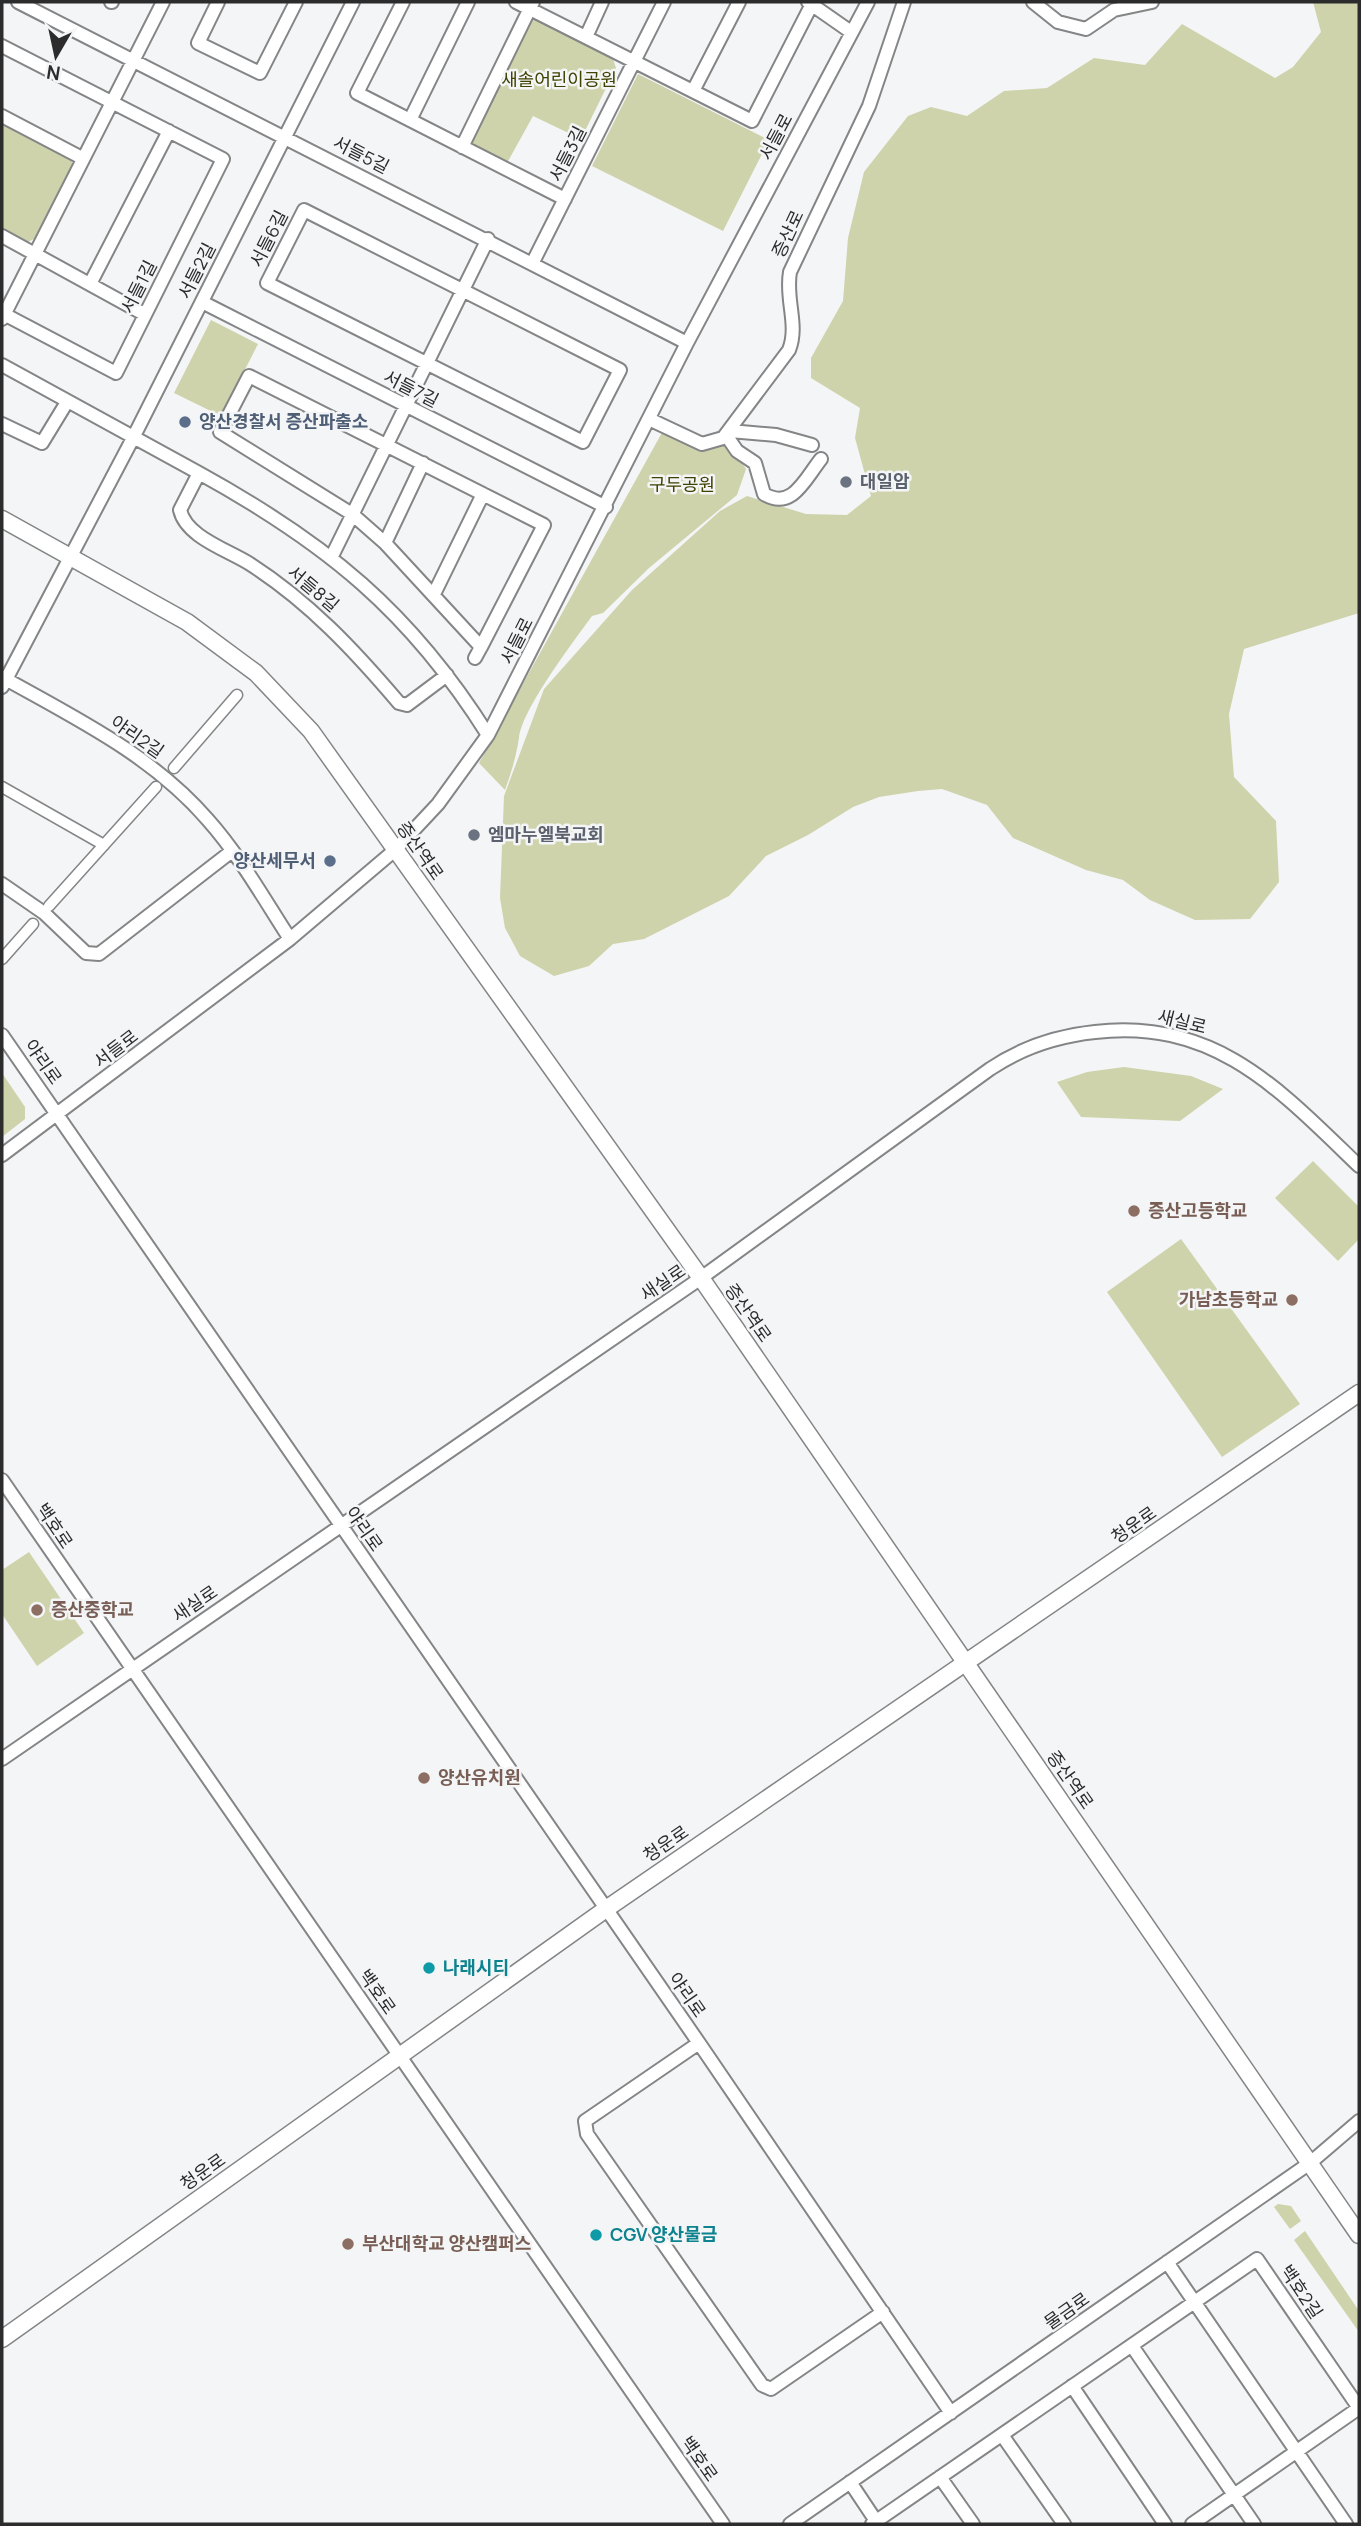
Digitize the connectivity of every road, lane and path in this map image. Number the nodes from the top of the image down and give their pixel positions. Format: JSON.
{"nodes":[{"id":1,"x":18,"y":2,"type":"edge"},
{"id":2,"x":163,"y":2,"type":"edge"},
{"id":3,"x":218,"y":2,"type":"edge"},
{"id":4,"x":296,"y":2,"type":"edge"},
{"id":5,"x":353,"y":2,"type":"edge"},
{"id":6,"x":403,"y":2,"type":"edge"},
{"id":7,"x":468,"y":2,"type":"edge"},
{"id":8,"x":516,"y":2,"type":"edge"},
{"id":9,"x":602,"y":2,"type":"edge"},
{"id":10,"x":664,"y":2,"type":"edge"},
{"id":11,"x":739,"y":2,"type":"edge"},
{"id":12,"x":868,"y":2,"type":"edge"},
{"id":13,"x":904,"y":2,"type":"edge"},
{"id":14,"x":1032,"y":2,"type":"edge"},
{"id":15,"x":1152,"y":2,"type":"edge"},
{"id":16,"x":811,"y":3,"type":"edge"},
{"id":17,"x":532,"y":5,"type":"edge"},
{"id":18,"x":851,"y":32,"type":"junction"},
{"id":19,"x":586,"y":37,"type":"junction"},
{"id":20,"x":2,"y":46,"type":"edge"},
{"id":21,"x":133,"y":60,"type":"junction"},
{"id":22,"x":635,"y":61,"type":"junction"},
{"id":23,"x":693,"y":91,"type":"junction"},
{"id":24,"x":111,"y":101,"type":"junction"},
{"id":25,"x":2,"y":116,"type":"edge"},
{"id":26,"x":410,"y":120,"type":"junction"},
{"id":27,"x":169,"y":131,"type":"junction"},
{"id":28,"x":286,"y":137,"type":"junction"},
{"id":29,"x":462,"y":147,"type":"junction"},
{"id":30,"x":82,"y":158,"type":"junction"},
{"id":31,"x":565,"y":198,"type":"junction"},
{"id":32,"x":2,"y":236,"type":"edge"},
{"id":33,"x":488,"y":239,"type":"junction"},
{"id":34,"x":34,"y":254,"type":"junction"},
{"id":35,"x":533,"y":262,"type":"junction"},
{"id":36,"x":90,"y":285,"type":"junction"},
{"id":37,"x":463,"y":291,"type":"junction"},
{"id":38,"x":202,"y":302,"type":"junction"},
{"id":39,"x":144,"y":314,"type":"junction"},
{"id":40,"x":3,"y":315,"type":"edge"},
{"id":41,"x":687,"y":343,"type":"junction"},
{"id":42,"x":427,"y":363,"type":"junction"},
{"id":43,"x":2,"y":365,"type":"edge"},
{"id":44,"x":67,"y":402,"type":"junction"},
{"id":45,"x":406,"y":406,"type":"junction"},
{"id":46,"x":651,"y":420,"type":"junction"},
{"id":47,"x":2,"y":424,"type":"edge"},
{"id":48,"x":728,"y":433,"type":"junction"},
{"id":49,"x":132,"y":438,"type":"junction"},
{"id":50,"x":387,"y":444,"type":"junction"},
{"id":51,"x":813,"y":445,"type":"dead end"},
{"id":52,"x":821,"y":459,"type":"dead end"},
{"id":53,"x":423,"y":463,"type":"junction"},
{"id":54,"x":199,"y":472,"type":"junction"},
{"id":55,"x":483,"y":494,"type":"junction"},
{"id":56,"x":606,"y":507,"type":"junction"},
{"id":57,"x":352,"y":514,"type":"junction"},
{"id":58,"x":2,"y":519,"type":"edge"},
{"id":59,"x":386,"y":543,"type":"junction"},
{"id":60,"x":71,"y":556,"type":"junction"},
{"id":61,"x":332,"y":556,"type":"junction"},
{"id":62,"x":434,"y":594,"type":"junction"},
{"id":63,"x":447,"y":675,"type":"junction"},
{"id":64,"x":3,"y":681,"type":"edge"},
{"id":65,"x":237,"y":695,"type":"dead end"},
{"id":66,"x":488,"y":735,"type":"junction"},
{"id":67,"x":174,"y":768,"type":"dead end"},
{"id":68,"x":2,"y":787,"type":"edge"},
{"id":69,"x":156,"y":787,"type":"dead end"},
{"id":70,"x":104,"y":845,"type":"junction"},
{"id":71,"x":395,"y":850,"type":"junction"},
{"id":72,"x":232,"y":851,"type":"junction"},
{"id":73,"x":2,"y":884,"type":"edge"},
{"id":74,"x":49,"y":906,"type":"dead end"},
{"id":75,"x":33,"y":924,"type":"dead end"},
{"id":76,"x":290,"y":939,"type":"junction"},
{"id":77,"x":2,"y":959,"type":"edge"},
{"id":78,"x":2,"y":1035,"type":"edge"},
{"id":79,"x":58,"y":1114,"type":"junction"},
{"id":80,"x":2,"y":1155,"type":"edge"},
{"id":81,"x":1359,"y":1166,"type":"edge"},
{"id":82,"x":701,"y":1279,"type":"junction"},
{"id":83,"x":1359,"y":1393,"type":"edge"},
{"id":84,"x":2,"y":1480,"type":"edge"},
{"id":85,"x":341,"y":1526,"type":"junction"},
{"id":86,"x":967,"y":1664,"type":"junction"},
{"id":87,"x":132,"y":1669,"type":"junction"},
{"id":88,"x":2,"y":1759,"type":"edge"},
{"id":89,"x":606,"y":1909,"type":"junction"},
{"id":90,"x":699,"y":2043,"type":"junction"},
{"id":91,"x":399,"y":2056,"type":"junction"},
{"id":92,"x":1359,"y":2120,"type":"edge"},
{"id":93,"x":1310,"y":2163,"type":"junction"},
{"id":94,"x":1359,"y":2235,"type":"edge"},
{"id":95,"x":1167,"y":2262,"type":"junction"},
{"id":96,"x":1194,"y":2303,"type":"junction"},
{"id":97,"x":883,"y":2312,"type":"junction"},
{"id":98,"x":2,"y":2339,"type":"edge"},
{"id":99,"x":1132,"y":2346,"type":"junction"},
{"id":100,"x":1072,"y":2386,"type":"junction"},
{"id":101,"x":1359,"y":2408,"type":"edge"},
{"id":102,"x":951,"y":2413,"type":"junction"},
{"id":103,"x":1002,"y":2435,"type":"junction"},
{"id":104,"x":1297,"y":2452,"type":"junction"},
{"id":105,"x":940,"y":2477,"type":"junction"},
{"id":106,"x":850,"y":2482,"type":"junction"},
{"id":107,"x":1235,"y":2495,"type":"junction"},
{"id":108,"x":875,"y":2523,"type":"edge"},
{"id":109,"x":723,"y":2524,"type":"edge"},
{"id":110,"x":790,"y":2524,"type":"edge"},
{"id":111,"x":973,"y":2524,"type":"edge"},
{"id":112,"x":1064,"y":2524,"type":"edge"},
{"id":113,"x":1165,"y":2524,"type":"edge"},
{"id":114,"x":1192,"y":2524,"type":"edge"},
{"id":115,"x":1254,"y":2524,"type":"edge"},
{"id":116,"x":1346,"y":2524,"type":"edge"}],
"edges":[{"from":1,"to":21,"type":"street","name":"서들5길"},
{"from":2,"to":21,"type":"street","name":"서들1길"},
{"from":3,"to":4,"type":"street"},
{"from":5,"to":28,"type":"street","name":"서들2길"},
{"from":6,"to":26,"type":"street"},
{"from":7,"to":26,"type":"street"},
{"from":8,"to":17,"type":"street"},
{"from":9,"to":19,"type":"street"},
{"from":10,"to":22,"type":"street","name":"서들3길"},
{"from":11,"to":23,"type":"street"},
{"from":12,"to":18,"type":"street","name":"서들로"},
{"from":13,"to":48,"type":"street","name":"증산로"},
{"from":14,"to":15,"type":"street"},
{"from":16,"to":18,"type":"street"},
{"from":16,"to":23,"type":"street"},
{"from":17,"to":19,"type":"street"},
{"from":17,"to":29,"type":"street"},
{"from":18,"to":41,"type":"street","name":"서들로"},
{"from":19,"to":22,"type":"street"},
{"from":20,"to":24,"type":"street","name":"서들1길"},
{"from":21,"to":24,"type":"street","name":"서들1길"},
{"from":21,"to":28,"type":"street","name":"서들5길"},
{"from":22,"to":23,"type":"street"},
{"from":22,"to":31,"type":"street","name":"서들3길"},
{"from":24,"to":27,"type":"street","name":"서들1길"},
{"from":24,"to":30,"type":"street","name":"서들1길"},
{"from":25,"to":30,"type":"street"},
{"from":26,"to":29,"type":"street"},
{"from":27,"to":36,"type":"street"},
{"from":27,"to":39,"type":"street","name":"서들1길"},
{"from":28,"to":33,"type":"street","name":"서들5길"},
{"from":28,"to":38,"type":"street","name":"서들2길"},
{"from":29,"to":31,"type":"street"},
{"from":30,"to":34,"type":"street","name":"서들1길"},
{"from":31,"to":35,"type":"street","name":"서들3길"},
{"from":32,"to":34,"type":"street"},
{"from":33,"to":35,"type":"street","name":"서들5길"},
{"from":33,"to":37,"type":"street"},
{"from":34,"to":36,"type":"street"},
{"from":34,"to":40,"type":"street","name":"서들1길"},
{"from":35,"to":41,"type":"street","name":"서들5길"},
{"from":36,"to":39,"type":"street"},
{"from":37,"to":42,"type":"street"},
{"from":37,"to":42,"type":"street","name":"서들6길"},
{"from":37,"to":42,"type":"street","name":"서들6길"},
{"from":38,"to":45,"type":"street","name":"서들7길"},
{"from":38,"to":49,"type":"street","name":"서들2길"},
{"from":39,"to":40,"type":"street","name":"서들1길"},
{"from":41,"to":46,"type":"street","name":"서들로"},
{"from":42,"to":45,"type":"street"},
{"from":43,"to":44,"type":"street","name":"서들8길"},
{"from":44,"to":47,"type":"street"},
{"from":44,"to":49,"type":"street","name":"서들8길"},
{"from":45,"to":50,"type":"street"},
{"from":45,"to":56,"type":"street","name":"서들7길"},
{"from":46,"to":48,"type":"street"},
{"from":46,"to":56,"type":"street","name":"서들로"},
{"from":48,"to":51,"type":"street"},
{"from":48,"to":52,"type":"street"},
{"from":49,"to":54,"type":"street","name":"서들8길"},
{"from":49,"to":60,"type":"street","name":"서들2길"},
{"from":50,"to":53,"type":"street"},
{"from":50,"to":57,"type":"street"},
{"from":50,"to":57,"type":"street"},
{"from":53,"to":55,"type":"street"},
{"from":53,"to":59,"type":"street"},
{"from":54,"to":61,"type":"street","name":"서들8길"},
{"from":54,"to":63,"type":"street","name":"서들8길"},
{"from":55,"to":62,"type":"street"},
{"from":55,"to":62,"type":"street"},
{"from":56,"to":66,"type":"street","name":"서들로"},
{"from":57,"to":59,"type":"street"},
{"from":57,"to":61,"type":"street"},
{"from":58,"to":60,"type":"street","name":"증산역로"},
{"from":59,"to":62,"type":"street"},
{"from":60,"to":64,"type":"street","name":"서들2길"},
{"from":60,"to":71,"type":"street","name":"증산역로"},
{"from":61,"to":63,"type":"street","name":"서들8길"},
{"from":63,"to":66,"type":"street","name":"서들8길"},
{"from":64,"to":72,"type":"street","name":"야리2길"},
{"from":65,"to":67,"type":"street"},
{"from":66,"to":71,"type":"street","name":"서들로"},
{"from":68,"to":70,"type":"street"},
{"from":69,"to":70,"type":"street"},
{"from":70,"to":74,"type":"street"},
{"from":71,"to":76,"type":"street","name":"서들로"},
{"from":71,"to":82,"type":"street","name":"증산역로"},
{"from":72,"to":73,"type":"street"},
{"from":72,"to":76,"type":"street","name":"야리2길"},
{"from":75,"to":77,"type":"street"},
{"from":76,"to":79,"type":"street","name":"서들로"},
{"from":78,"to":79,"type":"street","name":"야리로"},
{"from":79,"to":80,"type":"street","name":"서들로"},
{"from":79,"to":85,"type":"street","name":"야리로"},
{"from":81,"to":82,"type":"street","name":"새실로"},
{"from":82,"to":85,"type":"street","name":"새실로"},
{"from":82,"to":86,"type":"street","name":"증산역로"},
{"from":83,"to":86,"type":"street","name":"청운로"},
{"from":84,"to":87,"type":"street","name":"백호로"},
{"from":85,"to":87,"type":"street","name":"새실로"},
{"from":85,"to":89,"type":"street","name":"야리로"},
{"from":86,"to":89,"type":"street","name":"청운로"},
{"from":86,"to":93,"type":"street","name":"증산역로"},
{"from":87,"to":88,"type":"street","name":"새실로"},
{"from":87,"to":91,"type":"street","name":"백호로"},
{"from":89,"to":90,"type":"street","name":"야리로"},
{"from":89,"to":91,"type":"street","name":"청운로"},
{"from":90,"to":97,"type":"street","name":"야리로"},
{"from":90,"to":97,"type":"street","name":"야리로"},
{"from":91,"to":98,"type":"street","name":"청운로"},
{"from":91,"to":109,"type":"street","name":"백호로"},
{"from":92,"to":93,"type":"street","name":"물금로"},
{"from":93,"to":94,"type":"street","name":"증산역로"},
{"from":93,"to":95,"type":"street","name":"물금로"},
{"from":95,"to":96,"type":"street"},
{"from":95,"to":102,"type":"street","name":"물금로"},
{"from":96,"to":99,"type":"street","name":"백호2길"},
{"from":96,"to":101,"type":"street","name":"백호2길"},
{"from":96,"to":104,"type":"street"},
{"from":97,"to":102,"type":"street","name":"야리로"},
{"from":99,"to":100,"type":"street","name":"백호2길"},
{"from":99,"to":107,"type":"street"},
{"from":100,"to":103,"type":"street","name":"백호2길"},
{"from":100,"to":113,"type":"street"},
{"from":101,"to":104,"type":"street","name":"백호2길"},
{"from":102,"to":106,"type":"street","name":"물금로"},
{"from":103,"to":105,"type":"street","name":"백호2길"},
{"from":103,"to":112,"type":"street"},
{"from":104,"to":107,"type":"street","name":"백호2길"},
{"from":104,"to":116,"type":"street"},
{"from":105,"to":108,"type":"street","name":"백호2길"},
{"from":105,"to":111,"type":"street"},
{"from":106,"to":108,"type":"street"},
{"from":106,"to":110,"type":"street","name":"물금로"},
{"from":107,"to":114,"type":"street","name":"백호2길"},
{"from":107,"to":115,"type":"street"}]}
